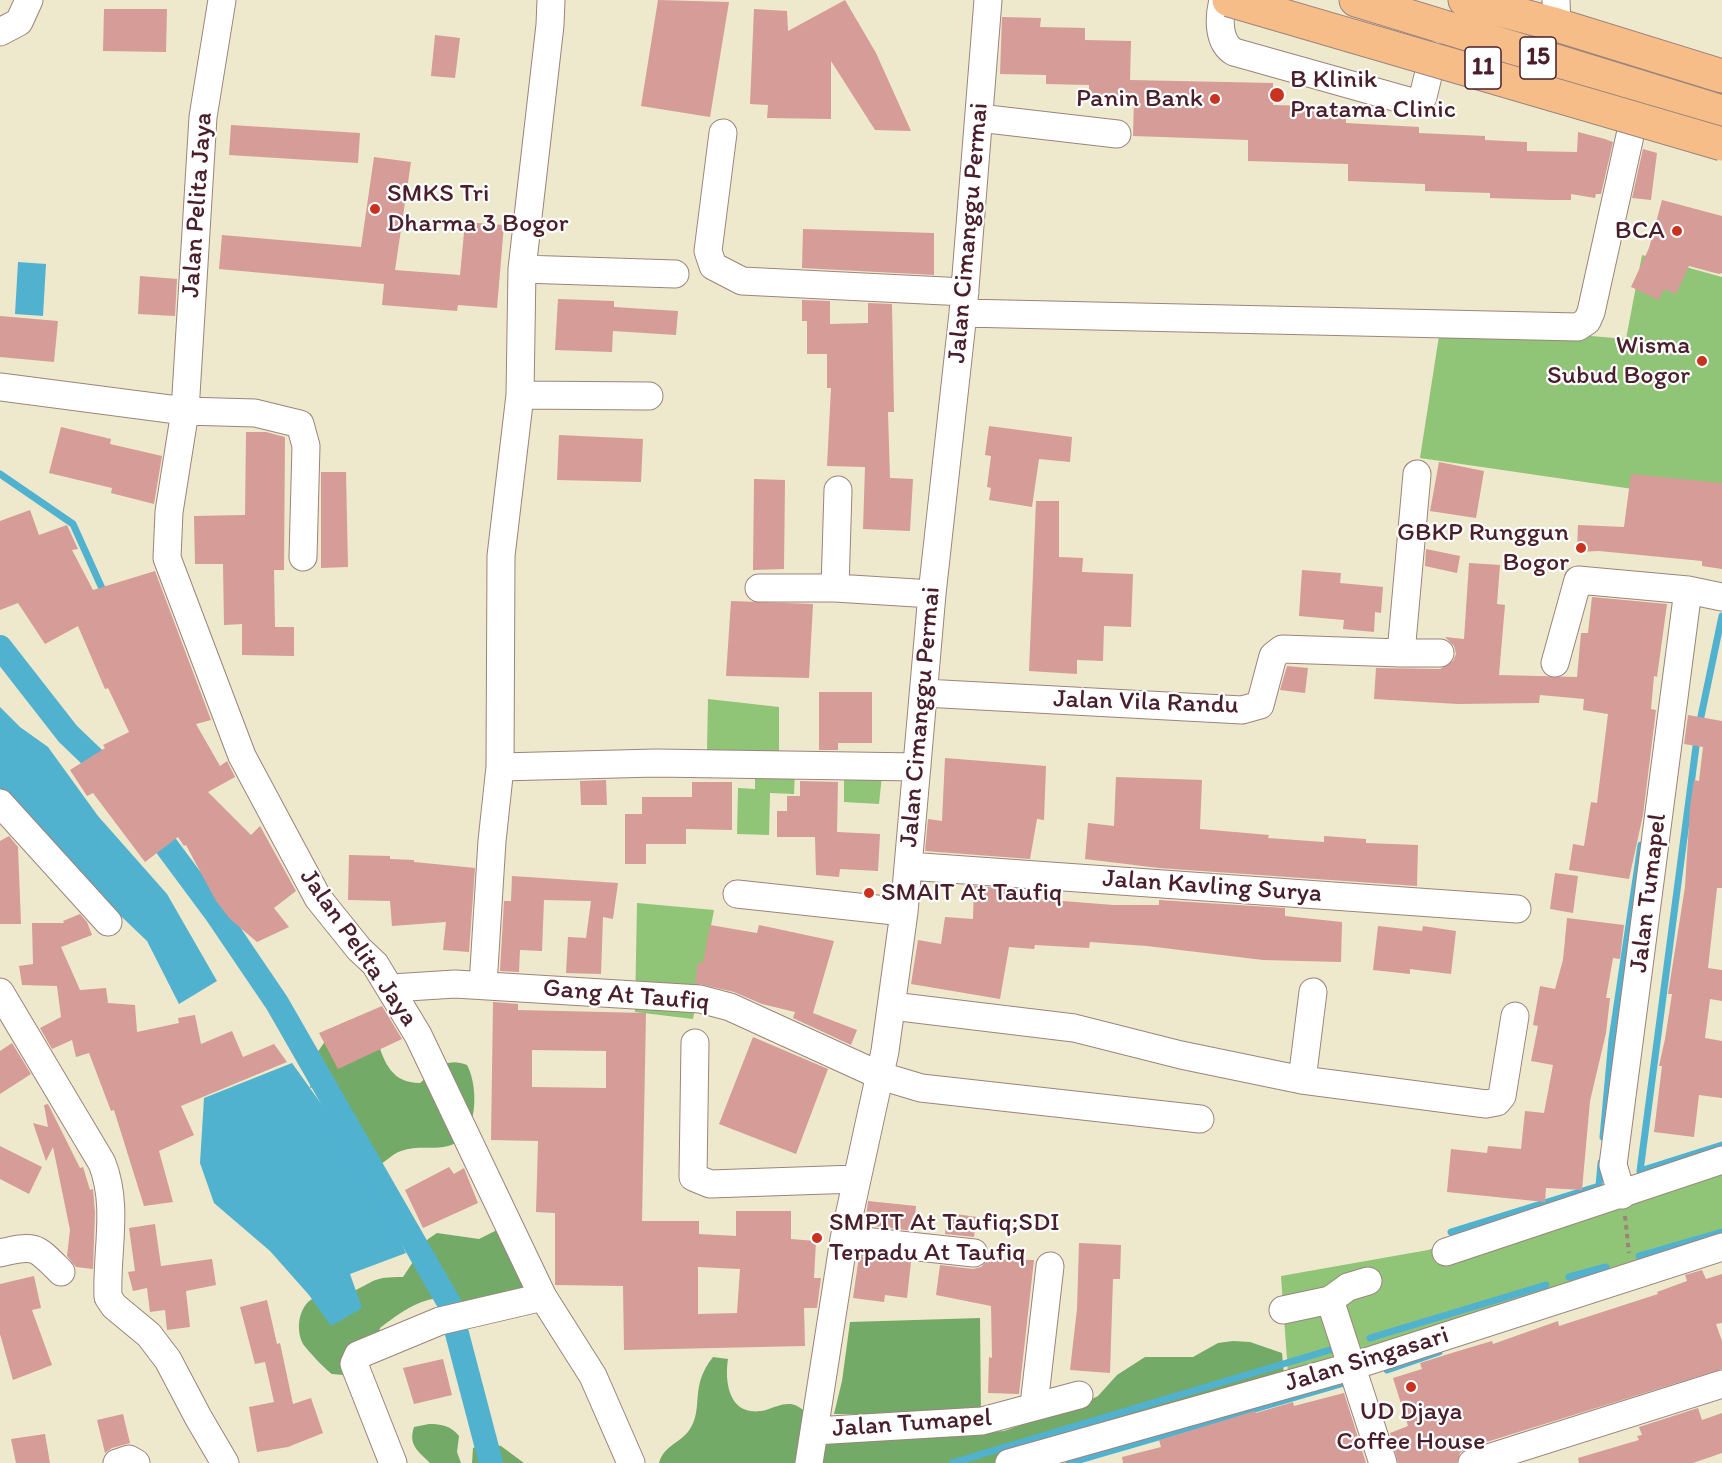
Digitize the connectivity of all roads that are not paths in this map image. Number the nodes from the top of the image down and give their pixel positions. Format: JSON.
{"nodes":[{"id":1,"x":29,"y":0,"type":"edge"},
{"id":2,"x":222,"y":0,"type":"edge"},
{"id":3,"x":551,"y":0,"type":"edge"},
{"id":4,"x":987,"y":0,"type":"edge"},
{"id":5,"x":1223,"y":0,"type":"edge"},
{"id":6,"x":1229,"y":0,"type":"edge"},
{"id":7,"x":1243,"y":0,"type":"edge"},
{"id":8,"x":1356,"y":0,"type":"edge"},
{"id":9,"x":1465,"y":0,"type":"edge"},
{"id":10,"x":1486,"y":0,"type":"edge"},
{"id":11,"x":1556,"y":12,"type":"edge"},
{"id":12,"x":0,"y":32,"type":"edge"},
{"id":13,"x":1433,"y":55,"type":"junction"},
{"id":14,"x":1722,"y":76,"type":"edge"},
{"id":15,"x":1722,"y":112,"type":"edge"},
{"id":16,"x":1635,"y":113,"type":"junction"},
{"id":17,"x":979,"y":118,"type":"junction"},
{"id":18,"x":723,"y":133,"type":"dead end"},
{"id":19,"x":1117,"y":134,"type":"dead end"},
{"id":20,"x":1722,"y":138,"type":"edge"},
{"id":21,"x":1722,"y":144,"type":"edge"},
{"id":22,"x":522,"y":269,"type":"junction"},
{"id":23,"x":675,"y":274,"type":"dead end"},
{"id":24,"x":964,"y":302,"type":"junction"},
{"id":25,"x":0,"y":387,"type":"edge"},
{"id":26,"x":520,"y":395,"type":"junction"},
{"id":27,"x":649,"y":396,"type":"dead end"},
{"id":28,"x":185,"y":411,"type":"junction"},
{"id":29,"x":1418,"y":474,"type":"dead end"},
{"id":30,"x":838,"y":490,"type":"dead end"},
{"id":31,"x":303,"y":557,"type":"dead end"},
{"id":32,"x":759,"y":588,"type":"dead end"},
{"id":33,"x":835,"y":588,"type":"junction"},
{"id":34,"x":932,"y":594,"type":"junction"},
{"id":35,"x":1688,"y":596,"type":"junction"},
{"id":36,"x":1722,"y":597,"type":"edge"},
{"id":37,"x":1401,"y":653,"type":"junction"},
{"id":38,"x":1440,"y":653,"type":"dead end"},
{"id":39,"x":1555,"y":663,"type":"dead end"},
{"id":40,"x":924,"y":693,"type":"junction"},
{"id":41,"x":500,"y":767,"type":"junction"},
{"id":42,"x":917,"y":767,"type":"junction"},
{"id":43,"x":0,"y":803,"type":"edge"},
{"id":44,"x":908,"y":866,"type":"junction"},
{"id":45,"x":737,"y":894,"type":"dead end"},
{"id":46,"x":1517,"y":909,"type":"dead end"},
{"id":47,"x":904,"y":912,"type":"junction"},
{"id":48,"x":108,"y":922,"type":"dead end"},
{"id":49,"x":483,"y":985,"type":"junction"},
{"id":50,"x":392,"y":988,"type":"junction"},
{"id":51,"x":0,"y":992,"type":"edge"},
{"id":52,"x":1313,"y":992,"type":"dead end"},
{"id":53,"x":892,"y":1006,"type":"junction"},
{"id":54,"x":1515,"y":1016,"type":"dead end"},
{"id":55,"x":695,"y":1043,"type":"dead end"},
{"id":56,"x":881,"y":1076,"type":"junction"},
{"id":57,"x":1302,"y":1080,"type":"junction"},
{"id":58,"x":1200,"y":1119,"type":"dead end"},
{"id":59,"x":1722,"y":1160,"type":"edge"},
{"id":60,"x":856,"y":1179,"type":"junction"},
{"id":61,"x":1622,"y":1195,"type":"junction"},
{"id":62,"x":843,"y":1239,"type":"junction"},
{"id":63,"x":1722,"y":1246,"type":"edge"},
{"id":64,"x":1446,"y":1252,"type":"dead end"},
{"id":65,"x":0,"y":1253,"type":"edge"},
{"id":66,"x":974,"y":1253,"type":"dead end"},
{"id":67,"x":1050,"y":1266,"type":"dead end"},
{"id":68,"x":61,"y":1272,"type":"dead end"},
{"id":69,"x":1368,"y":1281,"type":"dead end"},
{"id":70,"x":543,"y":1297,"type":"junction"},
{"id":71,"x":1330,"y":1300,"type":"junction"},
{"id":72,"x":1283,"y":1310,"type":"dead end"},
{"id":73,"x":1353,"y":1366,"type":"junction"},
{"id":74,"x":1722,"y":1384,"type":"edge"},
{"id":75,"x":1079,"y":1395,"type":"dead end"},
{"id":76,"x":1034,"y":1405,"type":"junction"},
{"id":77,"x":814,"y":1431,"type":"junction"},
{"id":78,"x":117,"y":1463,"type":"edge"},
{"id":79,"x":136,"y":1463,"type":"edge"},
{"id":80,"x":225,"y":1463,"type":"edge"},
{"id":81,"x":393,"y":1463,"type":"edge"},
{"id":82,"x":631,"y":1463,"type":"edge"},
{"id":83,"x":809,"y":1463,"type":"edge"},
{"id":84,"x":1009,"y":1463,"type":"edge"},
{"id":85,"x":1383,"y":1463,"type":"edge"},
{"id":86,"x":1472,"y":1463,"type":"edge"}],
"edges":[{"from":1,"to":12,"type":"street"},
{"from":2,"to":28,"type":"street","name":"Jalan Pelita Jaya"},
{"from":3,"to":22,"type":"street"},
{"from":4,"to":17,"type":"street","name":"Jalan Cimanggu Permai"},
{"from":5,"to":13,"type":"street"},
{"from":6,"to":21,"type":"highway","number":"15","bridge":true},
{"from":7,"to":13,"type":"highway","number":"11"},
{"from":8,"to":15,"type":"highway","number":"15"},
{"from":9,"to":11,"type":"highway","number":"11"},
{"from":10,"to":11,"type":"street"},
{"from":11,"to":14,"type":"highway","number":"11"},
{"from":13,"to":16,"type":"highway","number":"11"},
{"from":16,"to":20,"type":"highway","number":"11"},
{"from":16,"to":24,"type":"street"},
{"from":17,"to":19,"type":"street"},
{"from":17,"to":24,"type":"street","name":"Jalan Cimanggu Permai"},
{"from":18,"to":24,"type":"street"},
{"from":22,"to":23,"type":"street"},
{"from":22,"to":26,"type":"street"},
{"from":24,"to":34,"type":"street","name":"Jalan Cimanggu Permai"},
{"from":25,"to":28,"type":"street"},
{"from":26,"to":27,"type":"street"},
{"from":26,"to":41,"type":"street"},
{"from":28,"to":31,"type":"street"},
{"from":28,"to":50,"type":"street","name":"Jalan Pelita Jaya"},
{"from":29,"to":37,"type":"street"},
{"from":30,"to":33,"type":"street"},
{"from":32,"to":33,"type":"street"},
{"from":33,"to":34,"type":"street"},
{"from":34,"to":40,"type":"street","name":"Jalan Cimanggu Permai"},
{"from":35,"to":36,"type":"street"},
{"from":35,"to":39,"type":"street"},
{"from":35,"to":61,"type":"street","name":"Jalan Tumapel"},
{"from":37,"to":38,"type":"street"},
{"from":37,"to":40,"type":"street","name":"Jalan Vila Randu"},
{"from":40,"to":42,"type":"street","name":"Jalan Cimanggu Permai"},
{"from":41,"to":42,"type":"street"},
{"from":41,"to":49,"type":"street"},
{"from":42,"to":44,"type":"street","name":"Jalan Cimanggu Permai"},
{"from":43,"to":48,"type":"street"},
{"from":44,"to":46,"type":"street","name":"Jalan Kavling Surya"},
{"from":44,"to":47,"type":"street","name":"Jalan Cimanggu Permai"},
{"from":45,"to":47,"type":"street"},
{"from":47,"to":53,"type":"street","name":"Jalan Cimanggu Permai"},
{"from":49,"to":50,"type":"street","name":"Gang At Taufiq"},
{"from":49,"to":56,"type":"street","name":"Gang At Taufiq"},
{"from":50,"to":70,"type":"street","name":"Jalan Pelita Jaya"},
{"from":51,"to":80,"type":"street"},
{"from":52,"to":57,"type":"street"},
{"from":53,"to":56,"type":"street","name":"Jalan Cimanggu Permai"},
{"from":53,"to":57,"type":"street"},
{"from":54,"to":57,"type":"street"},
{"from":55,"to":60,"type":"street"},
{"from":56,"to":58,"type":"street","name":"Gang At Taufiq"},
{"from":56,"to":60,"type":"street","name":"Jalan Cimanggu Permai"},
{"from":59,"to":61,"type":"street"},
{"from":60,"to":62,"type":"street","name":"Jalan Cimanggu Permai"},
{"from":61,"to":64,"type":"street"},
{"from":62,"to":66,"type":"street"},
{"from":62,"to":77,"type":"street","name":"Jalan Cimanggu Permai"},
{"from":63,"to":73,"type":"street","name":"Jalan Singasari"},
{"from":65,"to":68,"type":"street"},
{"from":67,"to":76,"type":"street"},
{"from":69,"to":71,"type":"street"},
{"from":70,"to":81,"type":"street"},
{"from":70,"to":82,"type":"street","name":"Jalan Pelita Jaya"},
{"from":71,"to":72,"type":"street"},
{"from":71,"to":73,"type":"street"},
{"from":73,"to":84,"type":"street","name":"Jalan Singasari"},
{"from":73,"to":85,"type":"street"},
{"from":74,"to":86,"type":"street"},
{"from":75,"to":76,"type":"street","name":"Jalan Tumapel"},
{"from":76,"to":77,"type":"street","name":"Jalan Tumapel"},
{"from":77,"to":83,"type":"street","name":"Jalan Cimanggu Permai"},
{"from":78,"to":79,"type":"street"}]}
